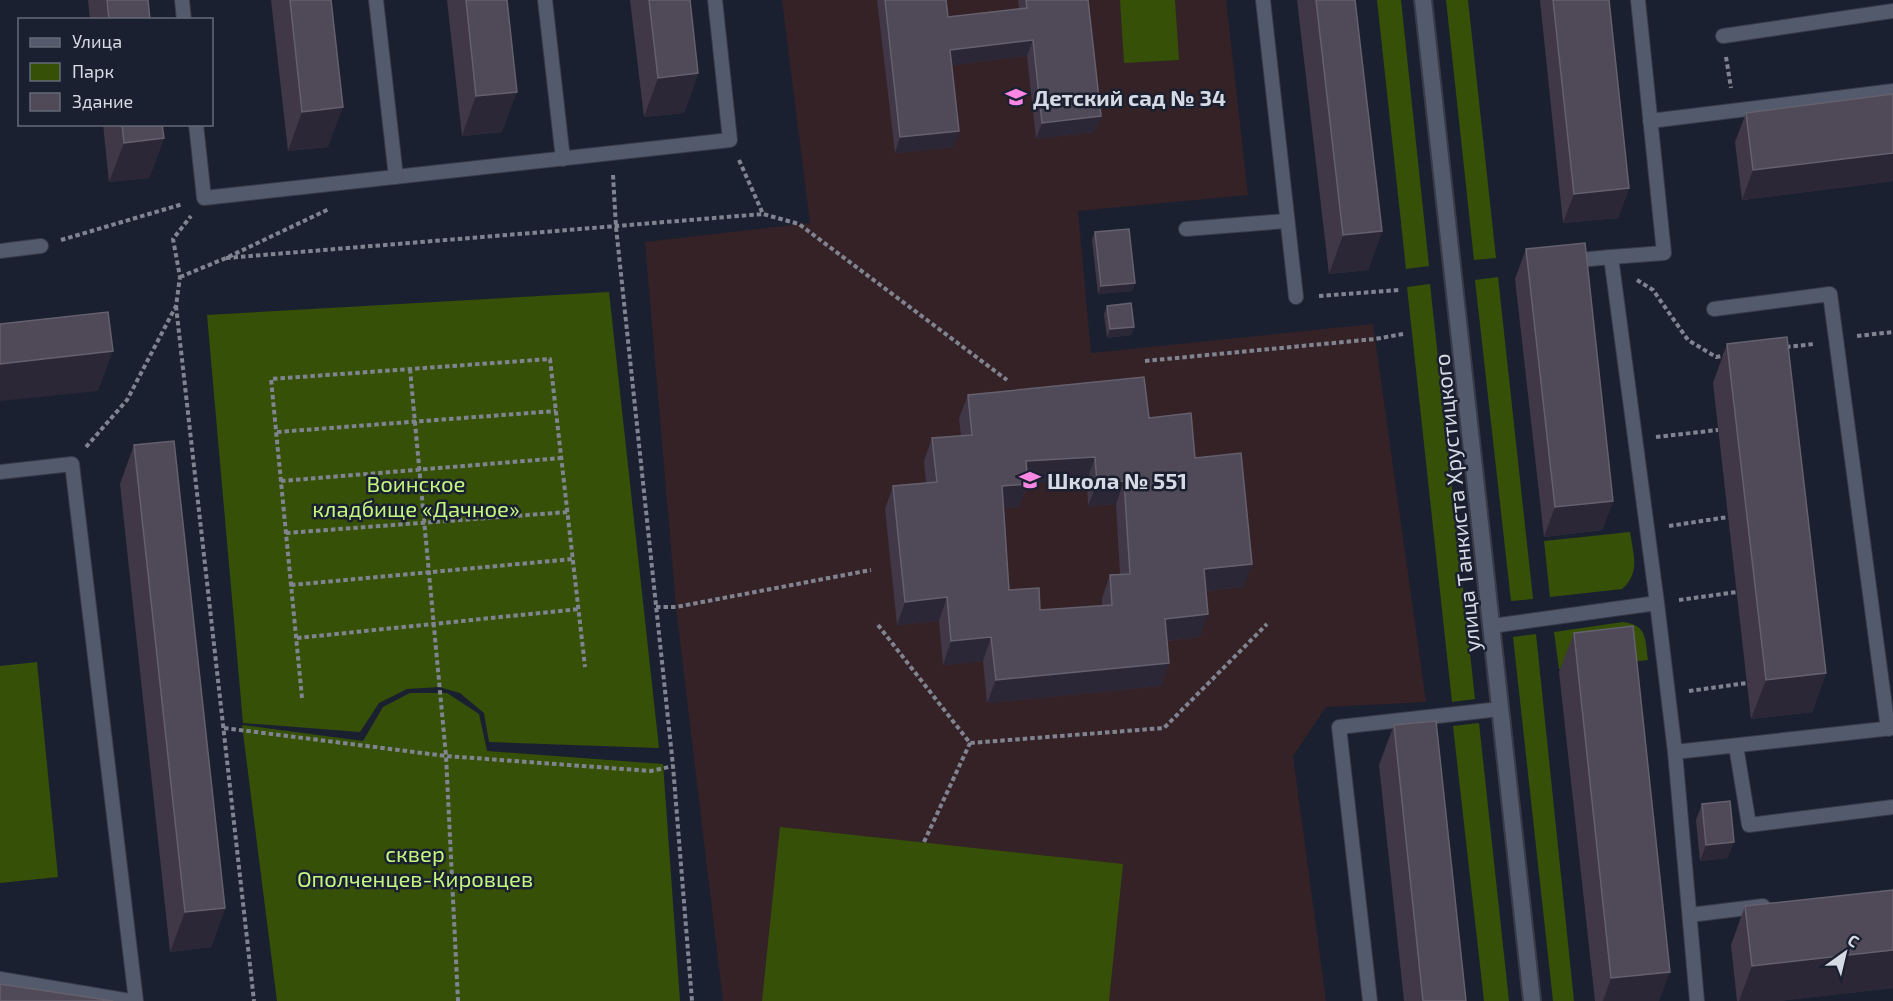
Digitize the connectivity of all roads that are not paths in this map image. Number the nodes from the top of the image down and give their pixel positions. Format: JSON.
{"nodes":[{"id":1,"x":182,"y":0,"type":"edge"},
{"id":2,"x":376,"y":0,"type":"edge"},
{"id":3,"x":545,"y":0,"type":"edge"},
{"id":4,"x":715,"y":0,"type":"edge"},
{"id":5,"x":1263,"y":0,"type":"edge"},
{"id":6,"x":1423,"y":0,"type":"edge"},
{"id":7,"x":1638,"y":0,"type":"edge"},
{"id":8,"x":1893,"y":11,"type":"edge"},
{"id":9,"x":184,"y":18,"type":"edge"},
{"id":10,"x":1723,"y":36,"type":"road end"},
{"id":11,"x":1893,"y":91,"type":"edge"},
{"id":12,"x":1650,"y":121,"type":"junction"},
{"id":13,"x":196,"y":126,"type":"edge"},
{"id":14,"x":563,"y":159,"type":"junction"},
{"id":15,"x":396,"y":177,"type":"junction"},
{"id":16,"x":1286,"y":221,"type":"junction"},
{"id":17,"x":1186,"y":229,"type":"dead end"},
{"id":18,"x":41,"y":246,"type":"dead end"},
{"id":19,"x":0,"y":251,"type":"edge"},
{"id":20,"x":1612,"y":261,"type":"junction"},
{"id":21,"x":1558,"y":262,"type":"edge"},
{"id":22,"x":1296,"y":297,"type":"road end"},
{"id":23,"x":1714,"y":309,"type":"dead end"},
{"id":24,"x":0,"y":472,"type":"edge"},
{"id":25,"x":1657,"y":603,"type":"junction"},
{"id":26,"x":1492,"y":626,"type":"junction"},
{"id":27,"x":1500,"y":710,"type":"junction"},
{"id":28,"x":1891,"y":728,"type":"edge"},
{"id":29,"x":1736,"y":747,"type":"junction"},
{"id":30,"x":1674,"y":752,"type":"junction"},
{"id":31,"x":1893,"y":807,"type":"edge"},
{"id":32,"x":1780,"y":904,"type":"edge"},
{"id":33,"x":1690,"y":915,"type":"junction"},
{"id":34,"x":0,"y":979,"type":"edge"},
{"id":35,"x":130,"y":1001,"type":"edge"},
{"id":36,"x":136,"y":1001,"type":"edge"},
{"id":37,"x":1370,"y":1001,"type":"edge"},
{"id":38,"x":1532,"y":1001,"type":"edge"},
{"id":39,"x":1697,"y":1001,"type":"edge"}],
"edges":[{"from":1,"to":9,"type":"lane"},
{"from":2,"to":15,"type":"lane"},
{"from":3,"to":14,"type":"lane"},
{"from":4,"to":14,"type":"lane"},
{"from":5,"to":16,"type":"lane"},
{"from":6,"to":26,"type":"street","name":"улица Танкиста Хрустицкого"},
{"from":7,"to":12,"type":"lane"},
{"from":8,"to":10,"type":"lane"},
{"from":11,"to":12,"type":"lane"},
{"from":12,"to":20,"type":"lane"},
{"from":13,"to":15,"type":"lane"},
{"from":14,"to":15,"type":"lane"},
{"from":16,"to":17,"type":"lane"},
{"from":16,"to":22,"type":"lane"},
{"from":18,"to":19,"type":"lane"},
{"from":20,"to":21,"type":"lane"},
{"from":20,"to":25,"type":"lane"},
{"from":23,"to":28,"type":"lane"},
{"from":24,"to":36,"type":"lane"},
{"from":25,"to":26,"type":"lane"},
{"from":25,"to":30,"type":"lane"},
{"from":26,"to":27,"type":"street","name":"улица Танкиста Хрустицкого"},
{"from":27,"to":37,"type":"lane"},
{"from":27,"to":38,"type":"street","name":"улица Танкиста Хрустицкого"},
{"from":28,"to":29,"type":"lane"},
{"from":29,"to":30,"type":"lane"},
{"from":29,"to":31,"type":"lane"},
{"from":30,"to":33,"type":"lane"},
{"from":32,"to":33,"type":"lane"},
{"from":33,"to":39,"type":"lane"},
{"from":34,"to":35,"type":"lane"}]}
